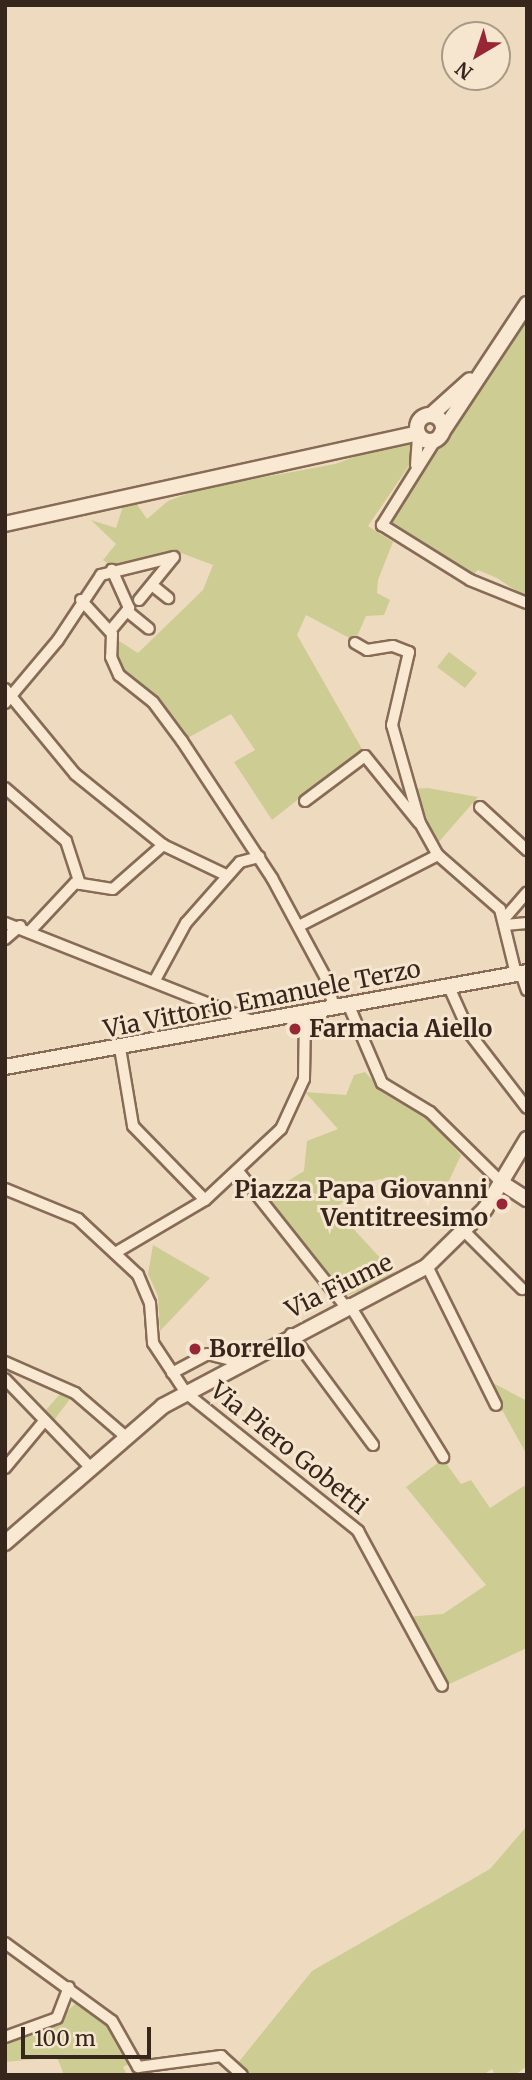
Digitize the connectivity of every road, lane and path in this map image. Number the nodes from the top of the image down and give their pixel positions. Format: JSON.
{"nodes":[{"id":1,"x":527,"y":304,"type":"edge"},
{"id":2,"x":494,"y":352,"type":"junction"},
{"id":3,"x":420,"y":428,"type":"junction"},
{"id":4,"x":439,"y":437,"type":"junction"},
{"id":5,"x":413,"y":472,"type":"junction"},
{"id":6,"x":5,"y":524,"type":"edge"},
{"id":7,"x":112,"y":570,"type":"junction"},
{"id":8,"x":152,"y":585,"type":"junction"},
{"id":9,"x":168,"y":598,"type":"dead end"},
{"id":10,"x":81,"y":600,"type":"junction"},
{"id":11,"x":139,"y":600,"type":"dead end"},
{"id":12,"x":527,"y":603,"type":"edge"},
{"id":13,"x":127,"y":611,"type":"junction"},
{"id":14,"x":149,"y":629,"type":"dead end"},
{"id":15,"x":110,"y":631,"type":"junction"},
{"id":16,"x":355,"y":643,"type":"dead end"},
{"id":17,"x":8,"y":696,"type":"edge"},
{"id":18,"x":5,"y":788,"type":"edge"},
{"id":19,"x":305,"y":801,"type":"dead end"},
{"id":20,"x":480,"y":807,"type":"dead end"},
{"id":21,"x":420,"y":824,"type":"junction"},
{"id":22,"x":163,"y":845,"type":"junction"},
{"id":23,"x":527,"y":850,"type":"edge"},
{"id":24,"x":438,"y":855,"type":"junction"},
{"id":25,"x":259,"y":857,"type":"junction"},
{"id":26,"x":226,"y":876,"type":"junction"},
{"id":27,"x":80,"y":884,"type":"junction"},
{"id":28,"x":527,"y":892,"type":"edge"},
{"id":29,"x":505,"y":922,"type":"junction"},
{"id":30,"x":5,"y":923,"type":"edge"},
{"id":31,"x":527,"y":923,"type":"edge"},
{"id":32,"x":20,"y":926,"type":"junction"},
{"id":33,"x":299,"y":926,"type":"junction"},
{"id":34,"x":32,"y":929,"type":"junction"},
{"id":35,"x":5,"y":939,"type":"edge"},
{"id":36,"x":521,"y":973,"type":"edge"},
{"id":37,"x":155,"y":981,"type":"junction"},
{"id":38,"x":450,"y":987,"type":"junction"},
{"id":39,"x":527,"y":990,"type":"edge"},
{"id":40,"x":341,"y":1007,"type":"junction"},
{"id":41,"x":305,"y":1014,"type":"junction"},
{"id":42,"x":256,"y":1023,"type":"junction"},
{"id":43,"x":120,"y":1048,"type":"junction"},
{"id":44,"x":5,"y":1067,"type":"edge"},
{"id":45,"x":527,"y":1108,"type":"edge"},
{"id":46,"x":527,"y":1139,"type":"edge"},
{"id":47,"x":238,"y":1171,"type":"junction"},
{"id":48,"x":502,"y":1183,"type":"junction"},
{"id":49,"x":5,"y":1189,"type":"edge"},
{"id":50,"x":527,"y":1199,"type":"edge"},
{"id":51,"x":205,"y":1200,"type":"junction"},
{"id":52,"x":465,"y":1232,"type":"junction"},
{"id":53,"x":115,"y":1253,"type":"junction"},
{"id":54,"x":427,"y":1266,"type":"junction"},
{"id":55,"x":522,"y":1289,"type":"dead end"},
{"id":56,"x":347,"y":1305,"type":"junction"},
{"id":57,"x":291,"y":1334,"type":"junction"},
{"id":58,"x":240,"y":1362,"type":"junction"},
{"id":59,"x":6,"y":1363,"type":"edge"},
{"id":60,"x":172,"y":1373,"type":"junction"},
{"id":61,"x":5,"y":1379,"type":"edge"},
{"id":62,"x":186,"y":1393,"type":"junction"},
{"id":63,"x":496,"y":1405,"type":"dead end"},
{"id":64,"x":45,"y":1420,"type":"junction"},
{"id":65,"x":126,"y":1437,"type":"junction"},
{"id":66,"x":373,"y":1446,"type":"dead end"},
{"id":67,"x":443,"y":1457,"type":"dead end"},
{"id":68,"x":90,"y":1467,"type":"junction"},
{"id":69,"x":5,"y":1468,"type":"edge"},
{"id":70,"x":7,"y":1538,"type":"edge"},
{"id":71,"x":442,"y":1686,"type":"dead end"},
{"id":72,"x":5,"y":1943,"type":"edge"},
{"id":73,"x":69,"y":1987,"type":"junction"},
{"id":74,"x":5,"y":2037,"type":"edge"},
{"id":75,"x":242,"y":2075,"type":"edge"}],
"edges":[{"from":1,"to":2,"type":"street"},
{"from":2,"to":3,"type":"street"},
{"from":2,"to":4,"type":"street"},
{"from":3,"to":4,"type":"street"},
{"from":3,"to":4,"type":"street"},
{"from":3,"to":5,"type":"street"},
{"from":3,"to":6,"type":"street"},
{"from":4,"to":5,"type":"street"},
{"from":5,"to":12,"type":"street"},
{"from":7,"to":8,"type":"street"},
{"from":7,"to":10,"type":"street"},
{"from":7,"to":13,"type":"street"},
{"from":8,"to":9,"type":"street"},
{"from":8,"to":11,"type":"street"},
{"from":10,"to":15,"type":"street"},
{"from":10,"to":17,"type":"street"},
{"from":13,"to":14,"type":"street"},
{"from":13,"to":15,"type":"street"},
{"from":15,"to":25,"type":"street"},
{"from":16,"to":21,"type":"street"},
{"from":17,"to":22,"type":"street"},
{"from":18,"to":27,"type":"street"},
{"from":19,"to":21,"type":"street"},
{"from":20,"to":23,"type":"street"},
{"from":21,"to":24,"type":"street"},
{"from":22,"to":26,"type":"street"},
{"from":22,"to":27,"type":"street"},
{"from":24,"to":29,"type":"street"},
{"from":24,"to":33,"type":"street"},
{"from":25,"to":26,"type":"street"},
{"from":25,"to":33,"type":"street"},
{"from":26,"to":37,"type":"street"},
{"from":27,"to":34,"type":"street"},
{"from":28,"to":29,"type":"street"},
{"from":29,"to":31,"type":"street"},
{"from":29,"to":36,"type":"street"},
{"from":30,"to":32,"type":"street"},
{"from":32,"to":34,"type":"street"},
{"from":32,"to":35,"type":"street"},
{"from":33,"to":40,"type":"street"},
{"from":34,"to":37,"type":"street"},
{"from":36,"to":38,"type":"street","name":"Via Vittorio Emanuele Terzo"},
{"from":36,"to":39,"type":"street"},
{"from":37,"to":42,"type":"street"},
{"from":38,"to":40,"type":"street","name":"Via Vittorio Emanuele Terzo"},
{"from":38,"to":45,"type":"street"},
{"from":40,"to":41,"type":"street","name":"Via Vittorio Emanuele Terzo"},
{"from":40,"to":48,"type":"street"},
{"from":41,"to":42,"type":"street","name":"Via Vittorio Emanuele Terzo"},
{"from":41,"to":47,"type":"street"},
{"from":42,"to":43,"type":"street","name":"Via Vittorio Emanuele Terzo"},
{"from":43,"to":44,"type":"street","name":"Via Vittorio Emanuele Terzo"},
{"from":43,"to":51,"type":"street"},
{"from":46,"to":48,"type":"street","name":"Via Fiume"},
{"from":47,"to":51,"type":"street"},
{"from":47,"to":56,"type":"street"},
{"from":48,"to":50,"type":"street"},
{"from":48,"to":52,"type":"street","name":"Via Fiume"},
{"from":49,"to":53,"type":"street","name":"Via Piero Gobetti"},
{"from":51,"to":53,"type":"street"},
{"from":52,"to":54,"type":"street","name":"Via Fiume"},
{"from":52,"to":55,"type":"street"},
{"from":53,"to":60,"type":"street","name":"Via Piero Gobetti"},
{"from":54,"to":56,"type":"street","name":"Via Fiume"},
{"from":54,"to":63,"type":"street"},
{"from":56,"to":57,"type":"street","name":"Via Fiume"},
{"from":56,"to":67,"type":"street"},
{"from":57,"to":58,"type":"street","name":"Via Fiume"},
{"from":57,"to":66,"type":"street"},
{"from":58,"to":60,"type":"street"},
{"from":58,"to":62,"type":"street","name":"Via Fiume"},
{"from":59,"to":65,"type":"street"},
{"from":60,"to":62,"type":"street","name":"Via Piero Gobetti"},
{"from":61,"to":64,"type":"street"},
{"from":62,"to":65,"type":"street","name":"Via Fiume"},
{"from":62,"to":71,"type":"street","name":"Via Piero Gobetti"},
{"from":64,"to":68,"type":"street"},
{"from":64,"to":69,"type":"street"},
{"from":65,"to":68,"type":"street","name":"Via Fiume"},
{"from":68,"to":70,"type":"street","name":"Via Fiume"},
{"from":72,"to":73,"type":"street"},
{"from":73,"to":74,"type":"street"},
{"from":73,"to":75,"type":"street"}]}
